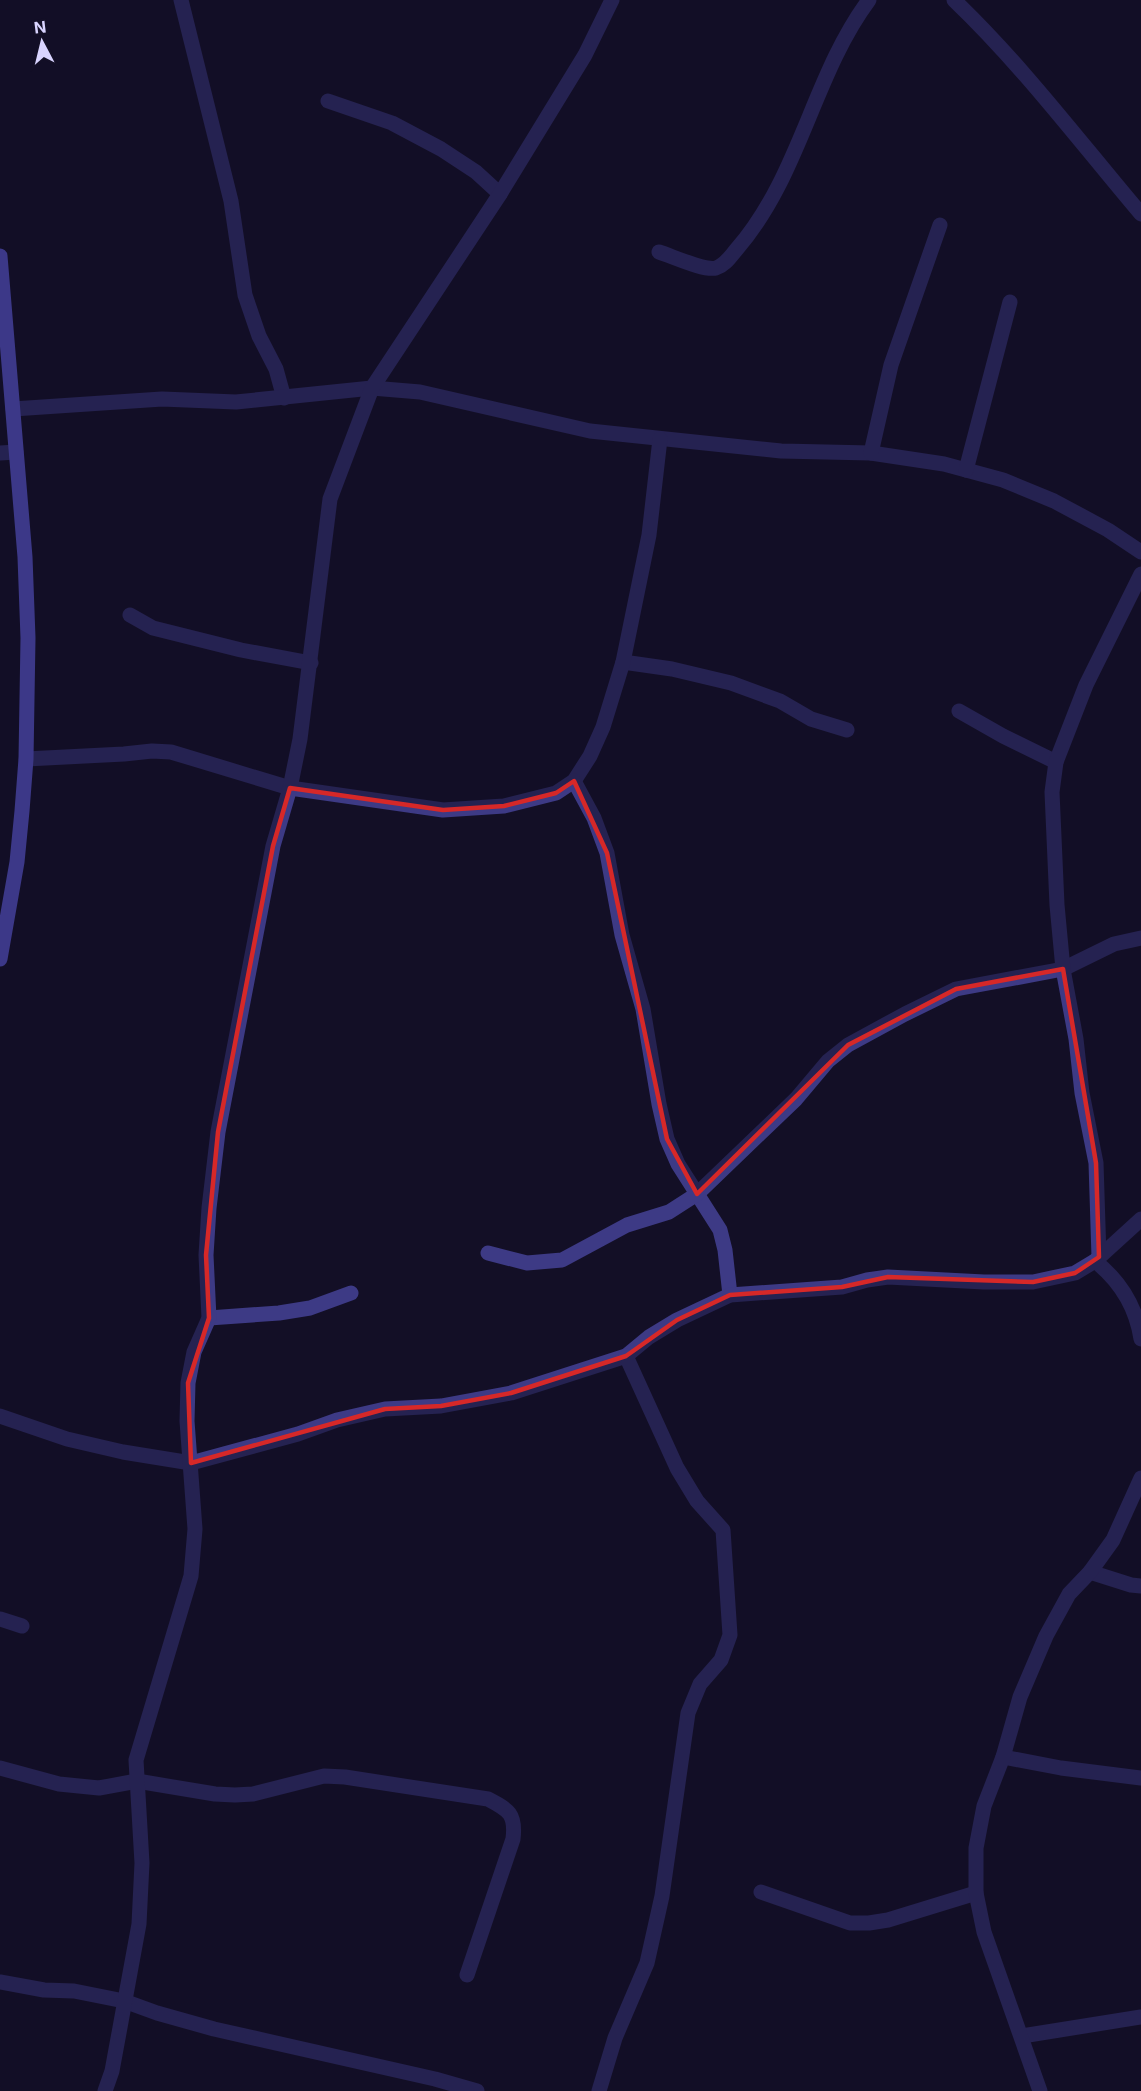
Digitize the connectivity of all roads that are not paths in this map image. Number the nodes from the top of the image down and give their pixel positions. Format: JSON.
{"nodes":[{"id":1,"x":181,"y":0,"type":"edge"},
{"id":2,"x":612,"y":0,"type":"edge"},
{"id":3,"x":869,"y":0,"type":"edge"},
{"id":4,"x":954,"y":0,"type":"edge"},
{"id":5,"x":328,"y":101,"type":"dead end"},
{"id":6,"x":500,"y":194,"type":"junction"},
{"id":7,"x":1141,"y":214,"type":"edge"},
{"id":8,"x":940,"y":225,"type":"dead end"},
{"id":9,"x":659,"y":252,"type":"dead end"},
{"id":10,"x":0,"y":256,"type":"edge"},
{"id":11,"x":1010,"y":302,"type":"dead end"},
{"id":12,"x":372,"y":388,"type":"junction"},
{"id":13,"x":284,"y":398,"type":"junction"},
{"id":14,"x":13,"y":409,"type":"junction"},
{"id":15,"x":660,"y":439,"type":"junction"},
{"id":16,"x":16,"y":452,"type":"junction"},
{"id":17,"x":0,"y":453,"type":"edge"},
{"id":18,"x":871,"y":453,"type":"junction"},
{"id":19,"x":966,"y":470,"type":"junction"},
{"id":20,"x":1141,"y":552,"type":"edge"},
{"id":21,"x":1141,"y":574,"type":"edge"},
{"id":22,"x":130,"y":615,"type":"dead end"},
{"id":23,"x":623,"y":662,"type":"junction"},
{"id":24,"x":311,"y":663,"type":"junction"},
{"id":25,"x":959,"y":711,"type":"dead end"},
{"id":26,"x":847,"y":730,"type":"dead end"},
{"id":27,"x":26,"y":759,"type":"junction"},
{"id":28,"x":1056,"y":762,"type":"junction"},
{"id":29,"x":574,"y":781,"type":"junction"},
{"id":30,"x":290,"y":788,"type":"junction"},
{"id":31,"x":1141,"y":938,"type":"edge"},
{"id":32,"x":0,"y":959,"type":"edge"},
{"id":33,"x":1063,"y":969,"type":"junction"},
{"id":34,"x":697,"y":1194,"type":"junction"},
{"id":35,"x":1141,"y":1219,"type":"edge"},
{"id":36,"x":488,"y":1253,"type":"dead end"},
{"id":37,"x":1097,"y":1259,"type":"junction"},
{"id":38,"x":351,"y":1293,"type":"dead end"},
{"id":39,"x":730,"y":1295,"type":"junction"},
{"id":40,"x":209,"y":1318,"type":"junction"},
{"id":41,"x":1141,"y":1339,"type":"edge"},
{"id":42,"x":626,"y":1356,"type":"junction"},
{"id":43,"x":0,"y":1416,"type":"edge"},
{"id":44,"x":191,"y":1463,"type":"junction"},
{"id":45,"x":1141,"y":1478,"type":"edge"},
{"id":46,"x":1090,"y":1572,"type":"junction"},
{"id":47,"x":1141,"y":1586,"type":"edge"},
{"id":48,"x":0,"y":1619,"type":"edge"},
{"id":49,"x":22,"y":1626,"type":"dead end"},
{"id":50,"x":1003,"y":1757,"type":"junction"},
{"id":51,"x":0,"y":1768,"type":"edge"},
{"id":52,"x":1141,"y":1778,"type":"edge"},
{"id":53,"x":137,"y":1781,"type":"junction"},
{"id":54,"x":761,"y":1892,"type":"dead end"},
{"id":55,"x":976,"y":1893,"type":"junction"},
{"id":56,"x":467,"y":1975,"type":"dead end"},
{"id":57,"x":0,"y":1982,"type":"edge"},
{"id":58,"x":124,"y":2001,"type":"junction"},
{"id":59,"x":1141,"y":2017,"type":"edge"},
{"id":60,"x":1022,"y":2036,"type":"junction"},
{"id":61,"x":105,"y":2091,"type":"edge"},
{"id":62,"x":477,"y":2091,"type":"edge"},
{"id":63,"x":599,"y":2091,"type":"edge"},
{"id":64,"x":1040,"y":2091,"type":"edge"}],
"edges":[{"from":1,"to":13,"type":"street"},
{"from":2,"to":6,"type":"street"},
{"from":3,"to":9,"type":"street"},
{"from":4,"to":7,"type":"street"},
{"from":5,"to":6,"type":"street"},
{"from":6,"to":12,"type":"street"},
{"from":8,"to":18,"type":"street"},
{"from":10,"to":14,"type":"main road"},
{"from":11,"to":19,"type":"street"},
{"from":12,"to":13,"type":"street"},
{"from":12,"to":15,"type":"street"},
{"from":12,"to":24,"type":"street"},
{"from":13,"to":14,"type":"street"},
{"from":14,"to":16,"type":"main road"},
{"from":15,"to":18,"type":"street"},
{"from":15,"to":23,"type":"street"},
{"from":16,"to":17,"type":"street"},
{"from":16,"to":27,"type":"main road"},
{"from":18,"to":19,"type":"street"},
{"from":19,"to":20,"type":"street"},
{"from":21,"to":28,"type":"street"},
{"from":22,"to":24,"type":"street"},
{"from":23,"to":26,"type":"street"},
{"from":23,"to":29,"type":"street"},
{"from":24,"to":30,"type":"street"},
{"from":25,"to":28,"type":"street"},
{"from":27,"to":30,"type":"street"},
{"from":27,"to":32,"type":"main road"},
{"from":28,"to":33,"type":"street"},
{"from":29,"to":30,"type":"street"},
{"from":29,"to":34,"type":"street"},
{"from":30,"to":40,"type":"street"},
{"from":31,"to":33,"type":"street"},
{"from":33,"to":34,"type":"street"},
{"from":33,"to":37,"type":"street"},
{"from":34,"to":36,"type":"street"},
{"from":34,"to":39,"type":"street"},
{"from":35,"to":37,"type":"street"},
{"from":37,"to":39,"type":"street"},
{"from":37,"to":41,"type":"street"},
{"from":38,"to":40,"type":"street"},
{"from":39,"to":42,"type":"street"},
{"from":40,"to":44,"type":"street"},
{"from":42,"to":44,"type":"street"},
{"from":42,"to":63,"type":"street"},
{"from":43,"to":44,"type":"street"},
{"from":44,"to":53,"type":"street"},
{"from":45,"to":46,"type":"street"},
{"from":46,"to":47,"type":"street"},
{"from":46,"to":50,"type":"street"},
{"from":48,"to":49,"type":"street"},
{"from":50,"to":52,"type":"street"},
{"from":50,"to":55,"type":"street"},
{"from":51,"to":53,"type":"street"},
{"from":53,"to":56,"type":"street"},
{"from":53,"to":58,"type":"street"},
{"from":54,"to":55,"type":"street"},
{"from":55,"to":60,"type":"street"},
{"from":57,"to":58,"type":"street"},
{"from":58,"to":61,"type":"street"},
{"from":58,"to":62,"type":"street"},
{"from":59,"to":60,"type":"street"},
{"from":60,"to":64,"type":"street"}]}
